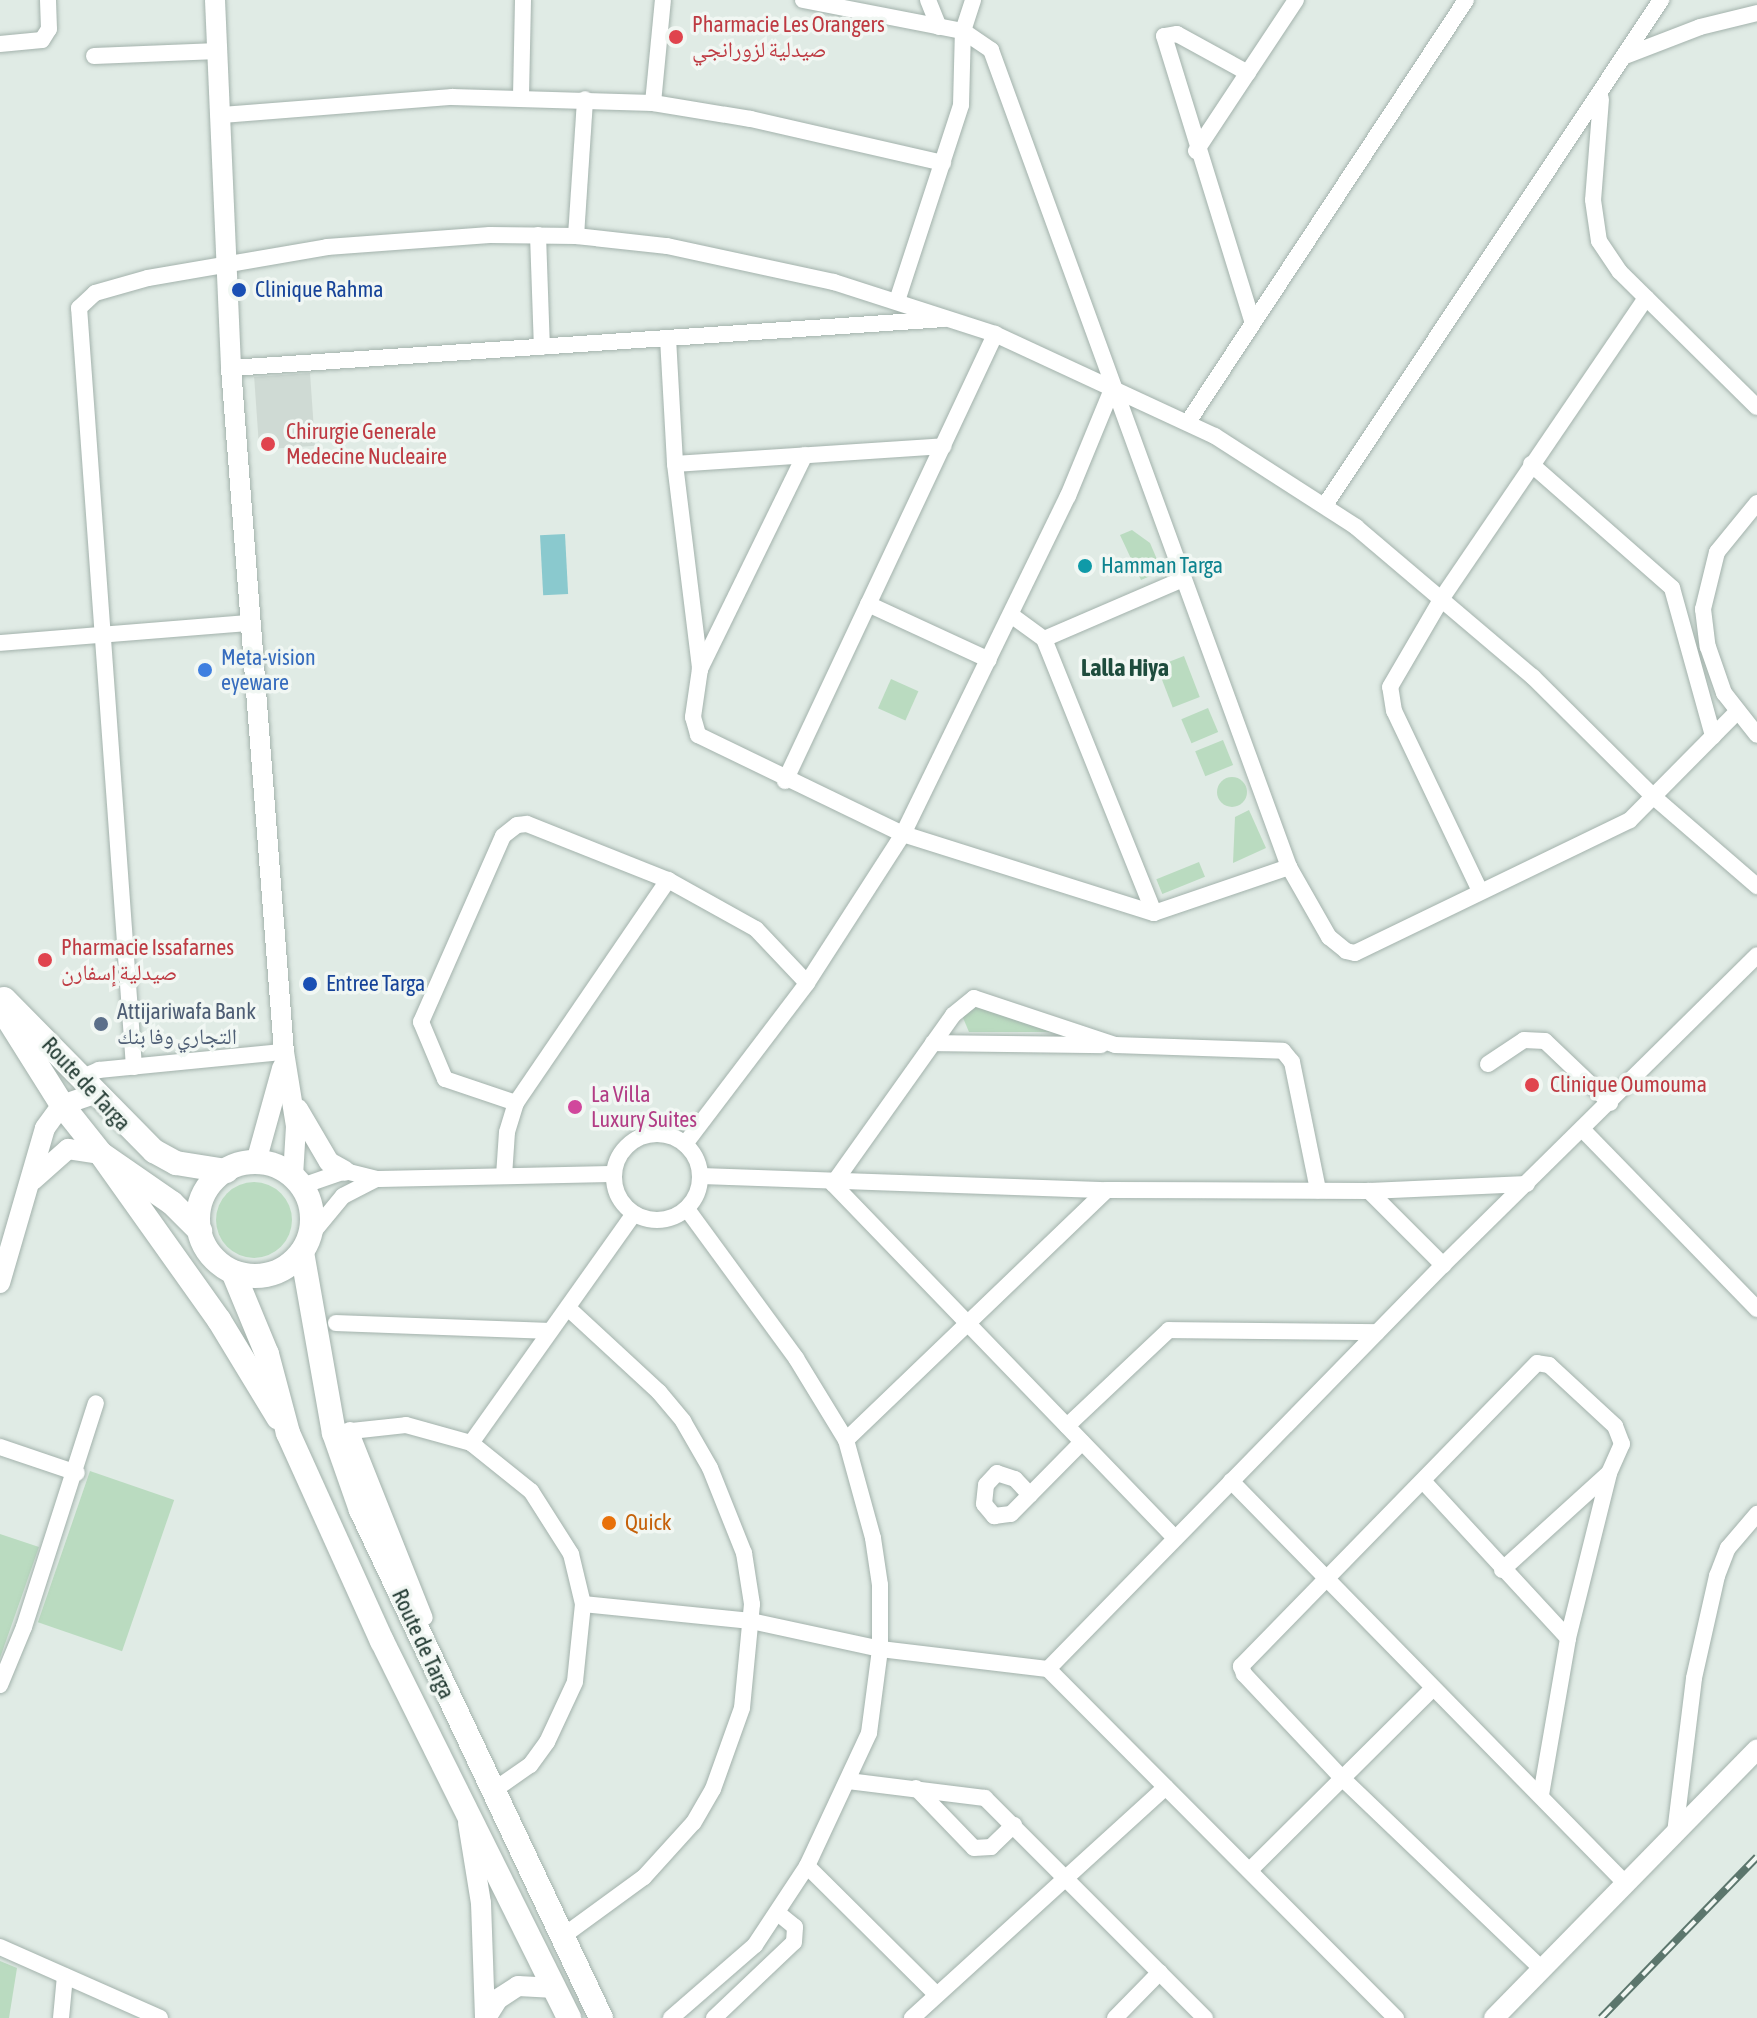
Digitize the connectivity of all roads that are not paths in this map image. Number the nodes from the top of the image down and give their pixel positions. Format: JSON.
{"nodes":[{"id":1,"x":48,"y":0,"type":"edge"},
{"id":2,"x":215,"y":0,"type":"edge"},
{"id":3,"x":523,"y":0,"type":"edge"},
{"id":4,"x":663,"y":0,"type":"edge"},
{"id":5,"x":803,"y":0,"type":"edge"},
{"id":6,"x":928,"y":0,"type":"edge"},
{"id":7,"x":973,"y":0,"type":"edge"},
{"id":8,"x":1296,"y":0,"type":"edge"},
{"id":9,"x":1466,"y":0,"type":"edge"},
{"id":10,"x":1661,"y":0,"type":"edge"},
{"id":11,"x":1757,"y":13,"type":"edge"},
{"id":12,"x":939,"y":27,"type":"junction"},
{"id":13,"x":963,"y":31,"type":"junction"},
{"id":14,"x":0,"y":44,"type":"edge"},
{"id":15,"x":218,"y":51,"type":"junction"},
{"id":16,"x":94,"y":56,"type":"dead end"},
{"id":17,"x":1625,"y":56,"type":"junction"},
{"id":18,"x":1248,"y":73,"type":"junction"},
{"id":19,"x":1602,"y":94,"type":"junction"},
{"id":20,"x":521,"y":96,"type":"junction"},
{"id":21,"x":585,"y":99,"type":"junction"},
{"id":22,"x":653,"y":103,"type":"junction"},
{"id":23,"x":222,"y":115,"type":"junction"},
{"id":24,"x":1196,"y":151,"type":"junction"},
{"id":25,"x":943,"y":163,"type":"junction"},
{"id":26,"x":538,"y":235,"type":"junction"},
{"id":27,"x":576,"y":236,"type":"junction"},
{"id":28,"x":224,"y":261,"type":"junction"},
{"id":29,"x":1646,"y":298,"type":"junction"},
{"id":30,"x":897,"y":301,"type":"junction"},
{"id":31,"x":958,"y":318,"type":"junction"},
{"id":32,"x":1253,"y":323,"type":"junction"},
{"id":33,"x":995,"y":334,"type":"junction"},
{"id":34,"x":668,"y":338,"type":"junction"},
{"id":35,"x":542,"y":347,"type":"junction"},
{"id":36,"x":231,"y":368,"type":"junction"},
{"id":37,"x":1113,"y":387,"type":"junction"},
{"id":38,"x":1757,"y":407,"type":"edge"},
{"id":39,"x":1188,"y":422,"type":"junction"},
{"id":40,"x":943,"y":446,"type":"junction"},
{"id":41,"x":805,"y":455,"type":"junction"},
{"id":42,"x":675,"y":464,"type":"junction"},
{"id":43,"x":1531,"y":464,"type":"junction"},
{"id":44,"x":1757,"y":503,"type":"edge"},
{"id":45,"x":1325,"y":505,"type":"junction"},
{"id":46,"x":1183,"y":579,"type":"junction"},
{"id":47,"x":1442,"y":598,"type":"junction"},
{"id":48,"x":868,"y":604,"type":"junction"},
{"id":49,"x":1011,"y":615,"type":"junction"},
{"id":50,"x":249,"y":623,"type":"junction"},
{"id":51,"x":105,"y":633,"type":"junction"},
{"id":52,"x":1044,"y":639,"type":"junction"},
{"id":53,"x":0,"y":643,"type":"edge"},
{"id":54,"x":989,"y":660,"type":"junction"},
{"id":55,"x":700,"y":669,"type":"junction"},
{"id":56,"x":1735,"y":714,"type":"junction"},
{"id":57,"x":1757,"y":735,"type":"edge"},
{"id":58,"x":1713,"y":736,"type":"junction"},
{"id":59,"x":785,"y":781,"type":"junction"},
{"id":60,"x":1655,"y":798,"type":"junction"},
{"id":61,"x":903,"y":834,"type":"junction"},
{"id":62,"x":1289,"y":867,"type":"junction"},
{"id":63,"x":668,"y":880,"type":"junction"},
{"id":64,"x":1757,"y":886,"type":"edge"},
{"id":65,"x":1480,"y":891,"type":"junction"},
{"id":66,"x":1154,"y":913,"type":"junction"},
{"id":67,"x":1757,"y":955,"type":"edge"},
{"id":68,"x":807,"y":983,"type":"junction"},
{"id":69,"x":0,"y":994,"type":"edge"},
{"id":70,"x":0,"y":1006,"type":"edge"},
{"id":71,"x":933,"y":1043,"type":"junction"},
{"id":72,"x":1115,"y":1045,"type":"junction"},
{"id":73,"x":284,"y":1052,"type":"junction"},
{"id":74,"x":1488,"y":1064,"type":"dead end"},
{"id":75,"x":134,"y":1067,"type":"junction"},
{"id":76,"x":87,"y":1086,"type":"junction"},
{"id":77,"x":293,"y":1101,"type":"junction"},
{"id":78,"x":516,"y":1103,"type":"junction"},
{"id":79,"x":1610,"y":1103,"type":"junction"},
{"id":80,"x":62,"y":1105,"type":"junction"},
{"id":81,"x":1582,"y":1129,"type":"junction"},
{"id":82,"x":685,"y":1144,"type":"junction"},
{"id":83,"x":101,"y":1154,"type":"junction"},
{"id":84,"x":256,"y":1162,"type":"junction"},
{"id":85,"x":226,"y":1171,"type":"junction"},
{"id":86,"x":345,"y":1171,"type":"junction"},
{"id":87,"x":614,"y":1174,"type":"junction"},
{"id":88,"x":504,"y":1176,"type":"junction"},
{"id":89,"x":701,"y":1176,"type":"junction"},
{"id":90,"x":376,"y":1179,"type":"junction"},
{"id":91,"x":297,"y":1181,"type":"junction"},
{"id":92,"x":30,"y":1183,"type":"junction"},
{"id":93,"x":833,"y":1184,"type":"junction"},
{"id":94,"x":1527,"y":1184,"type":"junction"},
{"id":95,"x":1107,"y":1190,"type":"junction"},
{"id":96,"x":1318,"y":1190,"type":"junction"},
{"id":97,"x":1369,"y":1191,"type":"junction"},
{"id":98,"x":687,"y":1209,"type":"junction"},
{"id":99,"x":634,"y":1214,"type":"junction"},
{"id":100,"x":200,"y":1231,"type":"junction"},
{"id":101,"x":306,"y":1244,"type":"junction"},
{"id":102,"x":1443,"y":1265,"type":"junction"},
{"id":103,"x":233,"y":1272,"type":"junction"},
{"id":104,"x":0,"y":1283,"type":"edge"},
{"id":105,"x":568,"y":1308,"type":"junction"},
{"id":106,"x":1757,"y":1309,"type":"edge"},
{"id":107,"x":336,"y":1323,"type":"dead end"},
{"id":108,"x":970,"y":1324,"type":"junction"},
{"id":109,"x":550,"y":1331,"type":"junction"},
{"id":110,"x":1377,"y":1332,"type":"junction"},
{"id":111,"x":96,"y":1403,"type":"dead end"},
{"id":112,"x":1067,"y":1426,"type":"junction"},
{"id":113,"x":342,"y":1432,"type":"junction"},
{"id":114,"x":288,"y":1433,"type":"junction"},
{"id":115,"x":846,"y":1440,"type":"junction"},
{"id":116,"x":1082,"y":1442,"type":"junction"},
{"id":117,"x":471,"y":1443,"type":"junction"},
{"id":118,"x":0,"y":1447,"type":"edge"},
{"id":119,"x":77,"y":1473,"type":"junction"},
{"id":120,"x":1609,"y":1473,"type":"junction"},
{"id":121,"x":1231,"y":1481,"type":"junction"},
{"id":122,"x":1423,"y":1481,"type":"junction"},
{"id":123,"x":1030,"y":1495,"type":"dead end"},
{"id":124,"x":1757,"y":1514,"type":"edge"},
{"id":125,"x":1174,"y":1537,"type":"junction"},
{"id":126,"x":1502,"y":1570,"type":"junction"},
{"id":127,"x":1325,"y":1578,"type":"junction"},
{"id":128,"x":583,"y":1604,"type":"junction"},
{"id":129,"x":751,"y":1621,"type":"junction"},
{"id":130,"x":1568,"y":1638,"type":"junction"},
{"id":131,"x":880,"y":1649,"type":"junction"},
{"id":132,"x":1048,"y":1669,"type":"junction"},
{"id":133,"x":0,"y":1685,"type":"edge"},
{"id":134,"x":1432,"y":1689,"type":"junction"},
{"id":135,"x":1757,"y":1749,"type":"edge"},
{"id":136,"x":1343,"y":1779,"type":"junction"},
{"id":137,"x":848,"y":1781,"type":"junction"},
{"id":138,"x":503,"y":1784,"type":"junction"},
{"id":139,"x":1166,"y":1787,"type":"junction"},
{"id":140,"x":916,"y":1788,"type":"junction"},
{"id":141,"x":1541,"y":1795,"type":"junction"},
{"id":142,"x":465,"y":1807,"type":"junction"},
{"id":143,"x":1014,"y":1825,"type":"junction"},
{"id":144,"x":1675,"y":1833,"type":"junction"},
{"id":145,"x":807,"y":1866,"type":"junction"},
{"id":146,"x":1250,"y":1870,"type":"junction"},
{"id":147,"x":1070,"y":1879,"type":"junction"},
{"id":148,"x":1626,"y":1884,"type":"junction"},
{"id":149,"x":778,"y":1913,"type":"junction"},
{"id":150,"x":570,"y":1931,"type":"junction"},
{"id":151,"x":0,"y":1947,"type":"edge"},
{"id":152,"x":1542,"y":1969,"type":"junction"},
{"id":153,"x":1160,"y":1972,"type":"junction"},
{"id":154,"x":65,"y":1976,"type":"junction"},
{"id":155,"x":555,"y":1988,"type":"junction"},
{"id":156,"x":936,"y":1994,"type":"junction"},
{"id":157,"x":61,"y":2018,"type":"edge"},
{"id":158,"x":160,"y":2018,"type":"edge"},
{"id":159,"x":486,"y":2018,"type":"edge"},
{"id":160,"x":569,"y":2018,"type":"edge"},
{"id":161,"x":601,"y":2018,"type":"edge"},
{"id":162,"x":613,"y":2018,"type":"edge"},
{"id":163,"x":671,"y":2018,"type":"edge"},
{"id":164,"x":714,"y":2018,"type":"edge"},
{"id":165,"x":912,"y":2018,"type":"edge"},
{"id":166,"x":1115,"y":2018,"type":"edge"},
{"id":167,"x":1205,"y":2018,"type":"edge"},
{"id":168,"x":1396,"y":2018,"type":"edge"},
{"id":169,"x":1494,"y":2018,"type":"edge"}],
"edges":[{"from":1,"to":14,"type":"street"},
{"from":2,"to":15,"type":"street"},
{"from":3,"to":20,"type":"street"},
{"from":4,"to":22,"type":"street"},
{"from":5,"to":12,"type":"street"},
{"from":6,"to":12,"type":"street"},
{"from":7,"to":13,"type":"street"},
{"from":8,"to":18,"type":"street"},
{"from":9,"to":32,"type":"street"},
{"from":10,"to":17,"type":"street"},
{"from":11,"to":17,"type":"street"},
{"from":12,"to":13,"type":"street"},
{"from":13,"to":25,"type":"street"},
{"from":13,"to":37,"type":"street"},
{"from":15,"to":16,"type":"street"},
{"from":15,"to":23,"type":"street"},
{"from":17,"to":19,"type":"street"},
{"from":18,"to":24,"type":"street"},
{"from":18,"to":24,"type":"street"},
{"from":19,"to":29,"type":"street"},
{"from":19,"to":45,"type":"street"},
{"from":20,"to":21,"type":"street"},
{"from":20,"to":23,"type":"street"},
{"from":21,"to":22,"type":"street"},
{"from":21,"to":27,"type":"street"},
{"from":22,"to":25,"type":"street"},
{"from":23,"to":28,"type":"street"},
{"from":24,"to":32,"type":"street"},
{"from":25,"to":30,"type":"street"},
{"from":26,"to":27,"type":"street"},
{"from":26,"to":28,"type":"street"},
{"from":26,"to":35,"type":"street"},
{"from":27,"to":30,"type":"street"},
{"from":28,"to":36,"type":"street"},
{"from":28,"to":51,"type":"street"},
{"from":29,"to":38,"type":"street"},
{"from":29,"to":43,"type":"street"},
{"from":30,"to":31,"type":"street"},
{"from":31,"to":33,"type":"street"},
{"from":31,"to":34,"type":"street"},
{"from":32,"to":39,"type":"street"},
{"from":33,"to":37,"type":"street"},
{"from":33,"to":40,"type":"street"},
{"from":34,"to":35,"type":"street"},
{"from":34,"to":42,"type":"street"},
{"from":35,"to":36,"type":"street"},
{"from":36,"to":50,"type":"street"},
{"from":37,"to":39,"type":"street"},
{"from":37,"to":46,"type":"street"},
{"from":37,"to":49,"type":"street"},
{"from":39,"to":45,"type":"street"},
{"from":40,"to":41,"type":"street"},
{"from":40,"to":48,"type":"street"},
{"from":41,"to":42,"type":"street"},
{"from":41,"to":55,"type":"street"},
{"from":42,"to":55,"type":"street"},
{"from":43,"to":47,"type":"street"},
{"from":43,"to":58,"type":"street"},
{"from":44,"to":56,"type":"street"},
{"from":45,"to":47,"type":"street"},
{"from":46,"to":52,"type":"street"},
{"from":46,"to":62,"type":"street"},
{"from":47,"to":60,"type":"street"},
{"from":47,"to":65,"type":"street"},
{"from":48,"to":54,"type":"street"},
{"from":48,"to":59,"type":"street"},
{"from":49,"to":52,"type":"street"},
{"from":49,"to":54,"type":"street"},
{"from":50,"to":51,"type":"street"},
{"from":50,"to":73,"type":"street"},
{"from":51,"to":53,"type":"street"},
{"from":51,"to":75,"type":"street"},
{"from":52,"to":66,"type":"street"},
{"from":54,"to":61,"type":"street"},
{"from":55,"to":59,"type":"street"},
{"from":56,"to":57,"type":"street"},
{"from":56,"to":58,"type":"street"},
{"from":58,"to":60,"type":"street"},
{"from":59,"to":61,"type":"street"},
{"from":60,"to":64,"type":"street"},
{"from":60,"to":65,"type":"street"},
{"from":61,"to":66,"type":"street"},
{"from":61,"to":68,"type":"street"},
{"from":62,"to":65,"type":"street"},
{"from":62,"to":66,"type":"street"},
{"from":63,"to":68,"type":"street"},
{"from":63,"to":78,"type":"street"},
{"from":63,"to":78,"type":"street"},
{"from":67,"to":79,"type":"street"},
{"from":68,"to":82,"type":"street"},
{"from":69,"to":76,"type":"main road","name":"Route de Targa"},
{"from":70,"to":80,"type":"main road","name":"Route de Targa"},
{"from":71,"to":72,"type":"street"},
{"from":71,"to":72,"type":"street"},
{"from":71,"to":93,"type":"street"},
{"from":72,"to":96,"type":"street"},
{"from":73,"to":75,"type":"street"},
{"from":73,"to":77,"type":"street"},
{"from":73,"to":84,"type":"street"},
{"from":74,"to":79,"type":"street"},
{"from":75,"to":76,"type":"street"},
{"from":76,"to":80,"type":"street"},
{"from":76,"to":85,"type":"main road","name":"Route de Targa"},
{"from":77,"to":86,"type":"street"},
{"from":77,"to":91,"type":"street"},
{"from":78,"to":88,"type":"street"},
{"from":79,"to":81,"type":"street"},
{"from":80,"to":83,"type":"main road","name":"Route de Targa"},
{"from":80,"to":92,"type":"street"},
{"from":81,"to":94,"type":"street"},
{"from":81,"to":106,"type":"street"},
{"from":82,"to":87,"type":"street"},
{"from":82,"to":89,"type":"street"},
{"from":83,"to":92,"type":"street"},
{"from":83,"to":100,"type":"main road","name":"Route de Targa"},
{"from":83,"to":114,"type":"main road"},
{"from":84,"to":85,"type":"main road"},
{"from":84,"to":91,"type":"main road"},
{"from":85,"to":100,"type":"main road"},
{"from":86,"to":90,"type":"street"},
{"from":86,"to":91,"type":"street"},
{"from":87,"to":88,"type":"street"},
{"from":87,"to":99,"type":"street"},
{"from":88,"to":90,"type":"street"},
{"from":89,"to":93,"type":"street"},
{"from":89,"to":98,"type":"street"},
{"from":90,"to":101,"type":"street"},
{"from":91,"to":101,"type":"main road"},
{"from":92,"to":104,"type":"street"},
{"from":93,"to":95,"type":"street"},
{"from":93,"to":108,"type":"street"},
{"from":94,"to":97,"type":"street"},
{"from":94,"to":102,"type":"street"},
{"from":95,"to":96,"type":"street"},
{"from":95,"to":108,"type":"street"},
{"from":96,"to":97,"type":"street"},
{"from":97,"to":102,"type":"street"},
{"from":98,"to":99,"type":"street"},
{"from":98,"to":115,"type":"street"},
{"from":99,"to":105,"type":"street"},
{"from":100,"to":103,"type":"main road"},
{"from":101,"to":103,"type":"main road"},
{"from":101,"to":113,"type":"main road","name":"Route de Targa"},
{"from":102,"to":110,"type":"street"},
{"from":103,"to":114,"type":"main road","name":"Route de Targa"},
{"from":105,"to":109,"type":"street"},
{"from":105,"to":129,"type":"street"},
{"from":107,"to":109,"type":"street"},
{"from":108,"to":112,"type":"street"},
{"from":108,"to":115,"type":"street"},
{"from":109,"to":117,"type":"street"},
{"from":110,"to":112,"type":"street"},
{"from":110,"to":121,"type":"street"},
{"from":111,"to":119,"type":"street"},
{"from":112,"to":116,"type":"street"},
{"from":113,"to":117,"type":"street"},
{"from":113,"to":138,"type":"street"},
{"from":113,"to":161,"type":"main road","name":"Route de Targa"},
{"from":114,"to":142,"type":"main road","name":"Route de Targa"},
{"from":115,"to":131,"type":"street"},
{"from":116,"to":123,"type":"street"},
{"from":116,"to":125,"type":"street"},
{"from":117,"to":128,"type":"street"},
{"from":118,"to":119,"type":"street"},
{"from":119,"to":133,"type":"street"},
{"from":120,"to":122,"type":"street"},
{"from":120,"to":126,"type":"street"},
{"from":120,"to":130,"type":"street"},
{"from":121,"to":125,"type":"street"},
{"from":121,"to":127,"type":"street"},
{"from":122,"to":126,"type":"street"},
{"from":122,"to":127,"type":"street"},
{"from":124,"to":144,"type":"street"},
{"from":125,"to":132,"type":"street"},
{"from":126,"to":130,"type":"street"},
{"from":127,"to":134,"type":"street"},
{"from":127,"to":136,"type":"street"},
{"from":128,"to":129,"type":"street"},
{"from":128,"to":138,"type":"street"},
{"from":129,"to":131,"type":"street"},
{"from":129,"to":150,"type":"street"},
{"from":130,"to":141,"type":"street"},
{"from":131,"to":132,"type":"street"},
{"from":131,"to":137,"type":"street"},
{"from":132,"to":139,"type":"street"},
{"from":134,"to":136,"type":"street"},
{"from":134,"to":141,"type":"street"},
{"from":135,"to":144,"type":"street"},
{"from":136,"to":146,"type":"street"},
{"from":136,"to":152,"type":"street"},
{"from":137,"to":140,"type":"street"},
{"from":137,"to":145,"type":"street"},
{"from":138,"to":150,"type":"street"},
{"from":139,"to":146,"type":"street"},
{"from":139,"to":147,"type":"street"},
{"from":140,"to":143,"type":"street"},
{"from":140,"to":143,"type":"street"},
{"from":141,"to":148,"type":"street"},
{"from":142,"to":155,"type":"main road","name":"Route de Targa"},
{"from":142,"to":159,"type":"street"},
{"from":143,"to":147,"type":"street"},
{"from":144,"to":148,"type":"street"},
{"from":145,"to":149,"type":"street"},
{"from":145,"to":156,"type":"street"},
{"from":146,"to":168,"type":"street"},
{"from":147,"to":153,"type":"street"},
{"from":147,"to":156,"type":"street"},
{"from":148,"to":152,"type":"street"},
{"from":149,"to":163,"type":"street"},
{"from":149,"to":164,"type":"street"},
{"from":150,"to":162,"type":"street"},
{"from":151,"to":154,"type":"street"},
{"from":152,"to":169,"type":"street"},
{"from":153,"to":166,"type":"street"},
{"from":153,"to":167,"type":"street"},
{"from":154,"to":157,"type":"street"},
{"from":154,"to":158,"type":"street"},
{"from":155,"to":159,"type":"street"},
{"from":155,"to":160,"type":"main road","name":"Route de Targa"},
{"from":156,"to":165,"type":"street"}]}
